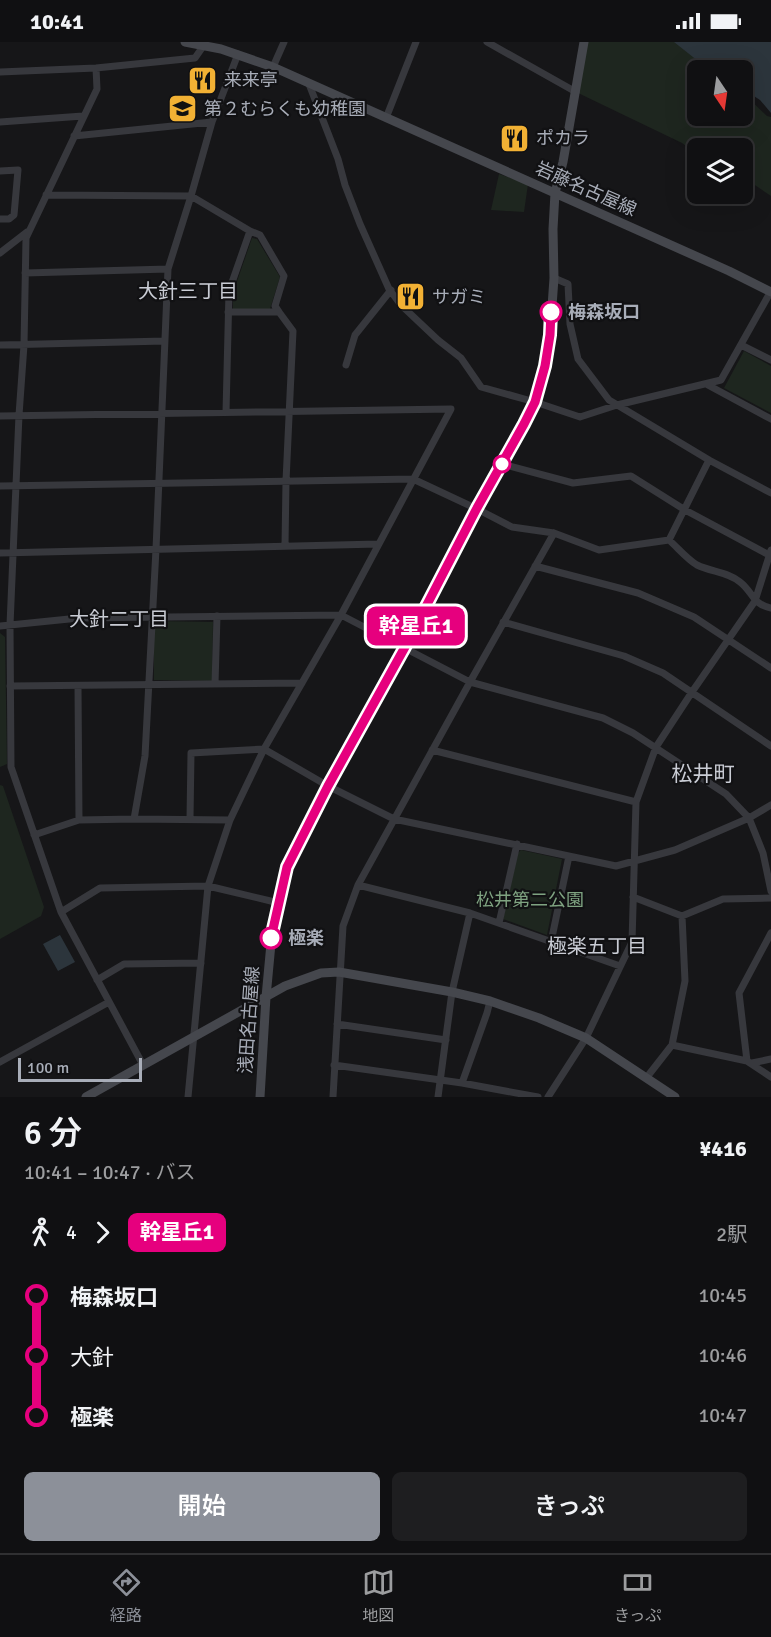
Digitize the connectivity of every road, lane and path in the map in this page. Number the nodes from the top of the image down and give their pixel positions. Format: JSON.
{"nodes":[{"id":1,"x":185,"y":42,"type":"edge"},
{"id":2,"x":284,"y":42,"type":"edge"},
{"id":3,"x":416,"y":42,"type":"edge"},
{"id":4,"x":487,"y":42,"type":"edge"},
{"id":5,"x":584,"y":42,"type":"edge"},
{"id":6,"x":497,"y":44,"type":"edge"},
{"id":7,"x":204,"y":45,"type":"junction"},
{"id":8,"x":238,"y":54,"type":"junction"},
{"id":9,"x":273,"y":67,"type":"junction"},
{"id":10,"x":96,"y":68,"type":"junction"},
{"id":11,"x":0,"y":72,"type":"edge"},
{"id":12,"x":309,"y":84,"type":"junction"},
{"id":13,"x":576,"y":92,"type":"junction"},
{"id":14,"x":83,"y":116,"type":"junction"},
{"id":15,"x":386,"y":118,"type":"junction"},
{"id":16,"x":0,"y":122,"type":"edge"},
{"id":17,"x":212,"y":122,"type":"junction"},
{"id":18,"x":74,"y":136,"type":"junction"},
{"id":19,"x":0,"y":171,"type":"edge"},
{"id":20,"x":555,"y":193,"type":"junction"},
{"id":21,"x":46,"y":195,"type":"junction"},
{"id":22,"x":191,"y":196,"type":"junction"},
{"id":23,"x":0,"y":219,"type":"edge"},
{"id":24,"x":29,"y":231,"type":"junction"},
{"id":25,"x":250,"y":231,"type":"junction"},
{"id":26,"x":0,"y":253,"type":"edge"},
{"id":27,"x":168,"y":269,"type":"junction"},
{"id":28,"x":25,"y":273,"type":"junction"},
{"id":29,"x":554,"y":278,"type":"junction"},
{"id":30,"x":391,"y":290,"type":"junction"},
{"id":31,"x":771,"y":292,"type":"edge"},
{"id":32,"x":228,"y":312,"type":"junction"},
{"id":33,"x":279,"y":312,"type":"junction"},
{"id":34,"x":165,"y":341,"type":"junction"},
{"id":35,"x":0,"y":345,"type":"edge"},
{"id":36,"x":24,"y":345,"type":"junction"},
{"id":37,"x":741,"y":345,"type":"junction"},
{"id":38,"x":771,"y":360,"type":"edge"},
{"id":39,"x":346,"y":365,"type":"dead end"},
{"id":40,"x":706,"y":384,"type":"junction"},
{"id":41,"x":535,"y":402,"type":"junction"},
{"id":42,"x":617,"y":405,"type":"junction"},
{"id":43,"x":226,"y":412,"type":"junction"},
{"id":44,"x":289,"y":412,"type":"junction"},
{"id":45,"x":162,"y":413,"type":"junction"},
{"id":46,"x":0,"y":416,"type":"edge"},
{"id":47,"x":19,"y":416,"type":"junction"},
{"id":48,"x":771,"y":419,"type":"edge"},
{"id":49,"x":710,"y":460,"type":"junction"},
{"id":50,"x":502,"y":464,"type":"junction"},
{"id":51,"x":413,"y":478,"type":"junction"},
{"id":52,"x":286,"y":481,"type":"junction"},
{"id":53,"x":158,"y":483,"type":"junction"},
{"id":54,"x":0,"y":486,"type":"edge"},
{"id":55,"x":16,"y":486,"type":"junction"},
{"id":56,"x":771,"y":493,"type":"edge"},
{"id":57,"x":477,"y":508,"type":"junction"},
{"id":58,"x":685,"y":510,"type":"junction"},
{"id":59,"x":554,"y":533,"type":"junction"},
{"id":60,"x":669,"y":540,"type":"junction"},
{"id":61,"x":378,"y":544,"type":"junction"},
{"id":62,"x":285,"y":546,"type":"junction"},
{"id":63,"x":156,"y":549,"type":"junction"},
{"id":64,"x":13,"y":552,"type":"junction"},
{"id":65,"x":0,"y":553,"type":"edge"},
{"id":66,"x":770,"y":553,"type":"edge"},
{"id":67,"x":535,"y":566,"type":"junction"},
{"id":68,"x":755,"y":600,"type":"junction"},
{"id":69,"x":771,"y":608,"type":"edge"},
{"id":70,"x":341,"y":615,"type":"junction"},
{"id":71,"x":217,"y":616,"type":"junction"},
{"id":72,"x":153,"y":617,"type":"junction"},
{"id":73,"x":503,"y":622,"type":"junction"},
{"id":74,"x":10,"y":625,"type":"junction"},
{"id":75,"x":0,"y":626,"type":"edge"},
{"id":76,"x":728,"y":640,"type":"junction"},
{"id":77,"x":405,"y":647,"type":"junction"},
{"id":78,"x":771,"y":668,"type":"edge"},
{"id":79,"x":470,"y":682,"type":"junction"},
{"id":80,"x":302,"y":683,"type":"junction"},
{"id":81,"x":149,"y":684,"type":"junction"},
{"id":82,"x":215,"y":684,"type":"junction"},
{"id":83,"x":10,"y":686,"type":"junction"},
{"id":84,"x":78,"y":686,"type":"junction"},
{"id":85,"x":692,"y":692,"type":"junction"},
{"id":86,"x":771,"y":746,"type":"edge"},
{"id":87,"x":656,"y":747,"type":"junction"},
{"id":88,"x":264,"y":749,"type":"junction"},
{"id":89,"x":432,"y":750,"type":"junction"},
{"id":90,"x":328,"y":786,"type":"junction"},
{"id":91,"x":636,"y":802,"type":"junction"},
{"id":92,"x":771,"y":805,"type":"edge"},
{"id":93,"x":749,"y":818,"type":"junction"},
{"id":94,"x":134,"y":819,"type":"junction"},
{"id":95,"x":190,"y":819,"type":"junction"},
{"id":96,"x":394,"y":819,"type":"junction"},
{"id":97,"x":79,"y":820,"type":"junction"},
{"id":98,"x":230,"y":820,"type":"junction"},
{"id":99,"x":34,"y":835,"type":"junction"},
{"id":100,"x":517,"y":844,"type":"junction"},
{"id":101,"x":570,"y":856,"type":"junction"},
{"id":102,"x":633,"y":861,"type":"junction"},
{"id":103,"x":770,"y":877,"type":"edge"},
{"id":104,"x":358,"y":885,"type":"junction"},
{"id":105,"x":208,"y":886,"type":"junction"},
{"id":106,"x":771,"y":891,"type":"edge"},
{"id":107,"x":633,"y":897,"type":"junction"},
{"id":108,"x":771,"y":898,"type":"edge"},
{"id":109,"x":279,"y":903,"type":"junction"},
{"id":110,"x":61,"y":912,"type":"junction"},
{"id":111,"x":471,"y":913,"type":"junction"},
{"id":112,"x":682,"y":916,"type":"junction"},
{"id":113,"x":499,"y":923,"type":"junction"},
{"id":114,"x":771,"y":933,"type":"edge"},
{"id":115,"x":551,"y":942,"type":"junction"},
{"id":116,"x":201,"y":963,"type":"junction"},
{"id":117,"x":620,"y":966,"type":"junction"},
{"id":118,"x":339,"y":972,"type":"junction"},
{"id":119,"x":96,"y":980,"type":"junction"},
{"id":120,"x":452,"y":992,"type":"junction"},
{"id":121,"x":266,"y":997,"type":"junction"},
{"id":122,"x":490,"y":1001,"type":"junction"},
{"id":123,"x":109,"y":1002,"type":"junction"},
{"id":124,"x":337,"y":1023,"type":"junction"},
{"id":125,"x":194,"y":1037,"type":"junction"},
{"id":126,"x":586,"y":1038,"type":"junction"},
{"id":127,"x":446,"y":1040,"type":"junction"},
{"id":128,"x":672,"y":1045,"type":"junction"},
{"id":129,"x":771,"y":1059,"type":"edge"},
{"id":130,"x":0,"y":1062,"type":"edge"},
{"id":131,"x":750,"y":1062,"type":"junction"},
{"id":132,"x":143,"y":1065,"type":"junction"},
{"id":133,"x":334,"y":1065,"type":"junction"},
{"id":134,"x":647,"y":1077,"type":"junction"},
{"id":135,"x":771,"y":1077,"type":"edge"},
{"id":136,"x":440,"y":1079,"type":"junction"},
{"id":137,"x":462,"y":1083,"type":"junction"},
{"id":138,"x":86,"y":1097,"type":"edge"},
{"id":139,"x":188,"y":1097,"type":"edge"},
{"id":140,"x":260,"y":1097,"type":"edge"},
{"id":141,"x":333,"y":1097,"type":"edge"},
{"id":142,"x":438,"y":1097,"type":"edge"},
{"id":143,"x":538,"y":1097,"type":"edge"},
{"id":144,"x":548,"y":1097,"type":"edge"},
{"id":145,"x":675,"y":1097,"type":"edge"}],
"edges":[{"from":1,"to":7,"type":"main road","name":"岩藤名古屋線"},
{"from":2,"to":9,"type":"street"},
{"from":3,"to":15,"type":"street"},
{"from":4,"to":6,"type":"street"},
{"from":5,"to":13,"type":"main road","name":"浅田名古屋線"},
{"from":6,"to":13,"type":"street"},
{"from":7,"to":8,"type":"main road","name":"岩藤名古屋線"},
{"from":7,"to":10,"type":"street"},
{"from":8,"to":9,"type":"main road","name":"岩藤名古屋線"},
{"from":8,"to":17,"type":"street"},
{"from":9,"to":12,"type":"main road","name":"岩藤名古屋線"},
{"from":10,"to":11,"type":"street"},
{"from":10,"to":14,"type":"street"},
{"from":12,"to":15,"type":"main road","name":"岩藤名古屋線"},
{"from":12,"to":30,"type":"street"},
{"from":13,"to":20,"type":"main road","name":"浅田名古屋線"},
{"from":14,"to":16,"type":"street"},
{"from":14,"to":18,"type":"street"},
{"from":15,"to":20,"type":"main road","name":"岩藤名古屋線"},
{"from":17,"to":18,"type":"street"},
{"from":17,"to":22,"type":"street"},
{"from":18,"to":21,"type":"street"},
{"from":19,"to":23,"type":"street"},
{"from":20,"to":29,"type":"main road","name":"浅田名古屋線"},
{"from":20,"to":31,"type":"main road","name":"岩藤名古屋線"},
{"from":21,"to":22,"type":"street"},
{"from":21,"to":24,"type":"street"},
{"from":22,"to":25,"type":"street"},
{"from":22,"to":27,"type":"street"},
{"from":24,"to":26,"type":"street"},
{"from":24,"to":28,"type":"street"},
{"from":25,"to":32,"type":"street"},
{"from":25,"to":33,"type":"street"},
{"from":27,"to":28,"type":"street"},
{"from":27,"to":34,"type":"street"},
{"from":28,"to":36,"type":"street"},
{"from":29,"to":41,"type":"main road","name":"浅田名古屋線"},
{"from":29,"to":42,"type":"street"},
{"from":30,"to":39,"type":"street"},
{"from":30,"to":41,"type":"street"},
{"from":31,"to":37,"type":"street"},
{"from":32,"to":33,"type":"street"},
{"from":32,"to":43,"type":"street"},
{"from":33,"to":44,"type":"street"},
{"from":34,"to":36,"type":"street"},
{"from":34,"to":45,"type":"street"},
{"from":35,"to":36,"type":"street"},
{"from":36,"to":47,"type":"street"},
{"from":37,"to":38,"type":"street"},
{"from":37,"to":40,"type":"street"},
{"from":40,"to":42,"type":"street"},
{"from":40,"to":48,"type":"street"},
{"from":41,"to":42,"type":"street"},
{"from":41,"to":50,"type":"main road","name":"浅田名古屋線"},
{"from":42,"to":49,"type":"street"},
{"from":43,"to":44,"type":"street"},
{"from":43,"to":45,"type":"street"},
{"from":44,"to":51,"type":"street"},
{"from":44,"to":52,"type":"street"},
{"from":45,"to":47,"type":"street"},
{"from":45,"to":53,"type":"street"},
{"from":46,"to":47,"type":"street"},
{"from":47,"to":55,"type":"street"},
{"from":49,"to":56,"type":"street"},
{"from":49,"to":58,"type":"street"},
{"from":50,"to":57,"type":"main road","name":"浅田名古屋線"},
{"from":50,"to":58,"type":"street"},
{"from":51,"to":52,"type":"street"},
{"from":51,"to":57,"type":"street"},
{"from":51,"to":61,"type":"street"},
{"from":52,"to":53,"type":"street"},
{"from":52,"to":62,"type":"street"},
{"from":53,"to":55,"type":"street"},
{"from":53,"to":63,"type":"street"},
{"from":54,"to":55,"type":"street"},
{"from":55,"to":64,"type":"street"},
{"from":57,"to":59,"type":"street"},
{"from":57,"to":77,"type":"main road","name":"浅田名古屋線"},
{"from":58,"to":60,"type":"street"},
{"from":58,"to":66,"type":"street"},
{"from":59,"to":60,"type":"street"},
{"from":59,"to":67,"type":"street"},
{"from":60,"to":68,"type":"street"},
{"from":61,"to":62,"type":"street"},
{"from":61,"to":70,"type":"street"},
{"from":62,"to":63,"type":"street"},
{"from":63,"to":64,"type":"street"},
{"from":63,"to":72,"type":"street"},
{"from":64,"to":65,"type":"street"},
{"from":64,"to":74,"type":"street"},
{"from":66,"to":68,"type":"street"},
{"from":67,"to":73,"type":"street"},
{"from":67,"to":76,"type":"street"},
{"from":68,"to":69,"type":"street"},
{"from":68,"to":76,"type":"street"},
{"from":70,"to":71,"type":"street"},
{"from":70,"to":77,"type":"street"},
{"from":70,"to":80,"type":"street"},
{"from":71,"to":72,"type":"street"},
{"from":71,"to":82,"type":"street"},
{"from":72,"to":74,"type":"street"},
{"from":72,"to":81,"type":"street"},
{"from":73,"to":79,"type":"street"},
{"from":73,"to":85,"type":"street"},
{"from":74,"to":75,"type":"street"},
{"from":74,"to":83,"type":"street"},
{"from":76,"to":78,"type":"street"},
{"from":76,"to":85,"type":"street"},
{"from":77,"to":79,"type":"street"},
{"from":77,"to":90,"type":"main road","name":"浅田名古屋線"},
{"from":79,"to":87,"type":"street"},
{"from":79,"to":89,"type":"street"},
{"from":80,"to":82,"type":"street"},
{"from":80,"to":88,"type":"street"},
{"from":81,"to":82,"type":"street"},
{"from":81,"to":84,"type":"street"},
{"from":81,"to":94,"type":"street"},
{"from":83,"to":84,"type":"street"},
{"from":83,"to":99,"type":"street"},
{"from":84,"to":97,"type":"street"},
{"from":85,"to":86,"type":"street"},
{"from":85,"to":87,"type":"street"},
{"from":87,"to":91,"type":"street"},
{"from":87,"to":93,"type":"street"},
{"from":88,"to":90,"type":"street"},
{"from":88,"to":95,"type":"street"},
{"from":88,"to":98,"type":"street"},
{"from":89,"to":91,"type":"street"},
{"from":89,"to":96,"type":"street"},
{"from":90,"to":96,"type":"street"},
{"from":90,"to":109,"type":"main road","name":"浅田名古屋線"},
{"from":91,"to":102,"type":"street"},
{"from":92,"to":93,"type":"street"},
{"from":93,"to":102,"type":"street"},
{"from":93,"to":103,"type":"street"},
{"from":94,"to":95,"type":"street"},
{"from":94,"to":97,"type":"street"},
{"from":95,"to":98,"type":"street"},
{"from":96,"to":100,"type":"street"},
{"from":96,"to":104,"type":"street"},
{"from":97,"to":99,"type":"street"},
{"from":98,"to":105,"type":"street"},
{"from":99,"to":110,"type":"street"},
{"from":100,"to":101,"type":"street"},
{"from":100,"to":113,"type":"street"},
{"from":101,"to":102,"type":"street"},
{"from":101,"to":115,"type":"street"},
{"from":102,"to":107,"type":"street"},
{"from":103,"to":106,"type":"street"},
{"from":104,"to":111,"type":"street"},
{"from":104,"to":118,"type":"street"},
{"from":105,"to":109,"type":"street"},
{"from":105,"to":110,"type":"street"},
{"from":105,"to":116,"type":"street"},
{"from":107,"to":112,"type":"street"},
{"from":107,"to":117,"type":"street"},
{"from":108,"to":112,"type":"street"},
{"from":109,"to":121,"type":"main road","name":"浅田名古屋線"},
{"from":110,"to":119,"type":"street"},
{"from":111,"to":113,"type":"street"},
{"from":111,"to":120,"type":"street"},
{"from":112,"to":128,"type":"street"},
{"from":113,"to":115,"type":"street"},
{"from":114,"to":131,"type":"street"},
{"from":115,"to":117,"type":"street"},
{"from":116,"to":119,"type":"street"},
{"from":116,"to":125,"type":"street"},
{"from":117,"to":126,"type":"street"},
{"from":118,"to":120,"type":"main road"},
{"from":118,"to":121,"type":"main road"},
{"from":118,"to":124,"type":"street"},
{"from":119,"to":123,"type":"street"},
{"from":120,"to":122,"type":"main road"},
{"from":120,"to":127,"type":"street"},
{"from":121,"to":125,"type":"main road"},
{"from":121,"to":140,"type":"main road","name":"浅田名古屋線"},
{"from":122,"to":126,"type":"main road"},
{"from":122,"to":137,"type":"street"},
{"from":123,"to":130,"type":"street"},
{"from":123,"to":132,"type":"street"},
{"from":124,"to":127,"type":"street"},
{"from":124,"to":133,"type":"street"},
{"from":125,"to":132,"type":"main road"},
{"from":125,"to":139,"type":"street"},
{"from":126,"to":134,"type":"main road"},
{"from":126,"to":144,"type":"street"},
{"from":127,"to":136,"type":"street"},
{"from":128,"to":131,"type":"street"},
{"from":128,"to":134,"type":"street"},
{"from":129,"to":131,"type":"street"},
{"from":131,"to":135,"type":"street"},
{"from":132,"to":138,"type":"main road"},
{"from":133,"to":136,"type":"street"},
{"from":133,"to":141,"type":"street"},
{"from":134,"to":145,"type":"main road"},
{"from":136,"to":137,"type":"street"},
{"from":136,"to":142,"type":"street"},
{"from":137,"to":143,"type":"street"}]}
